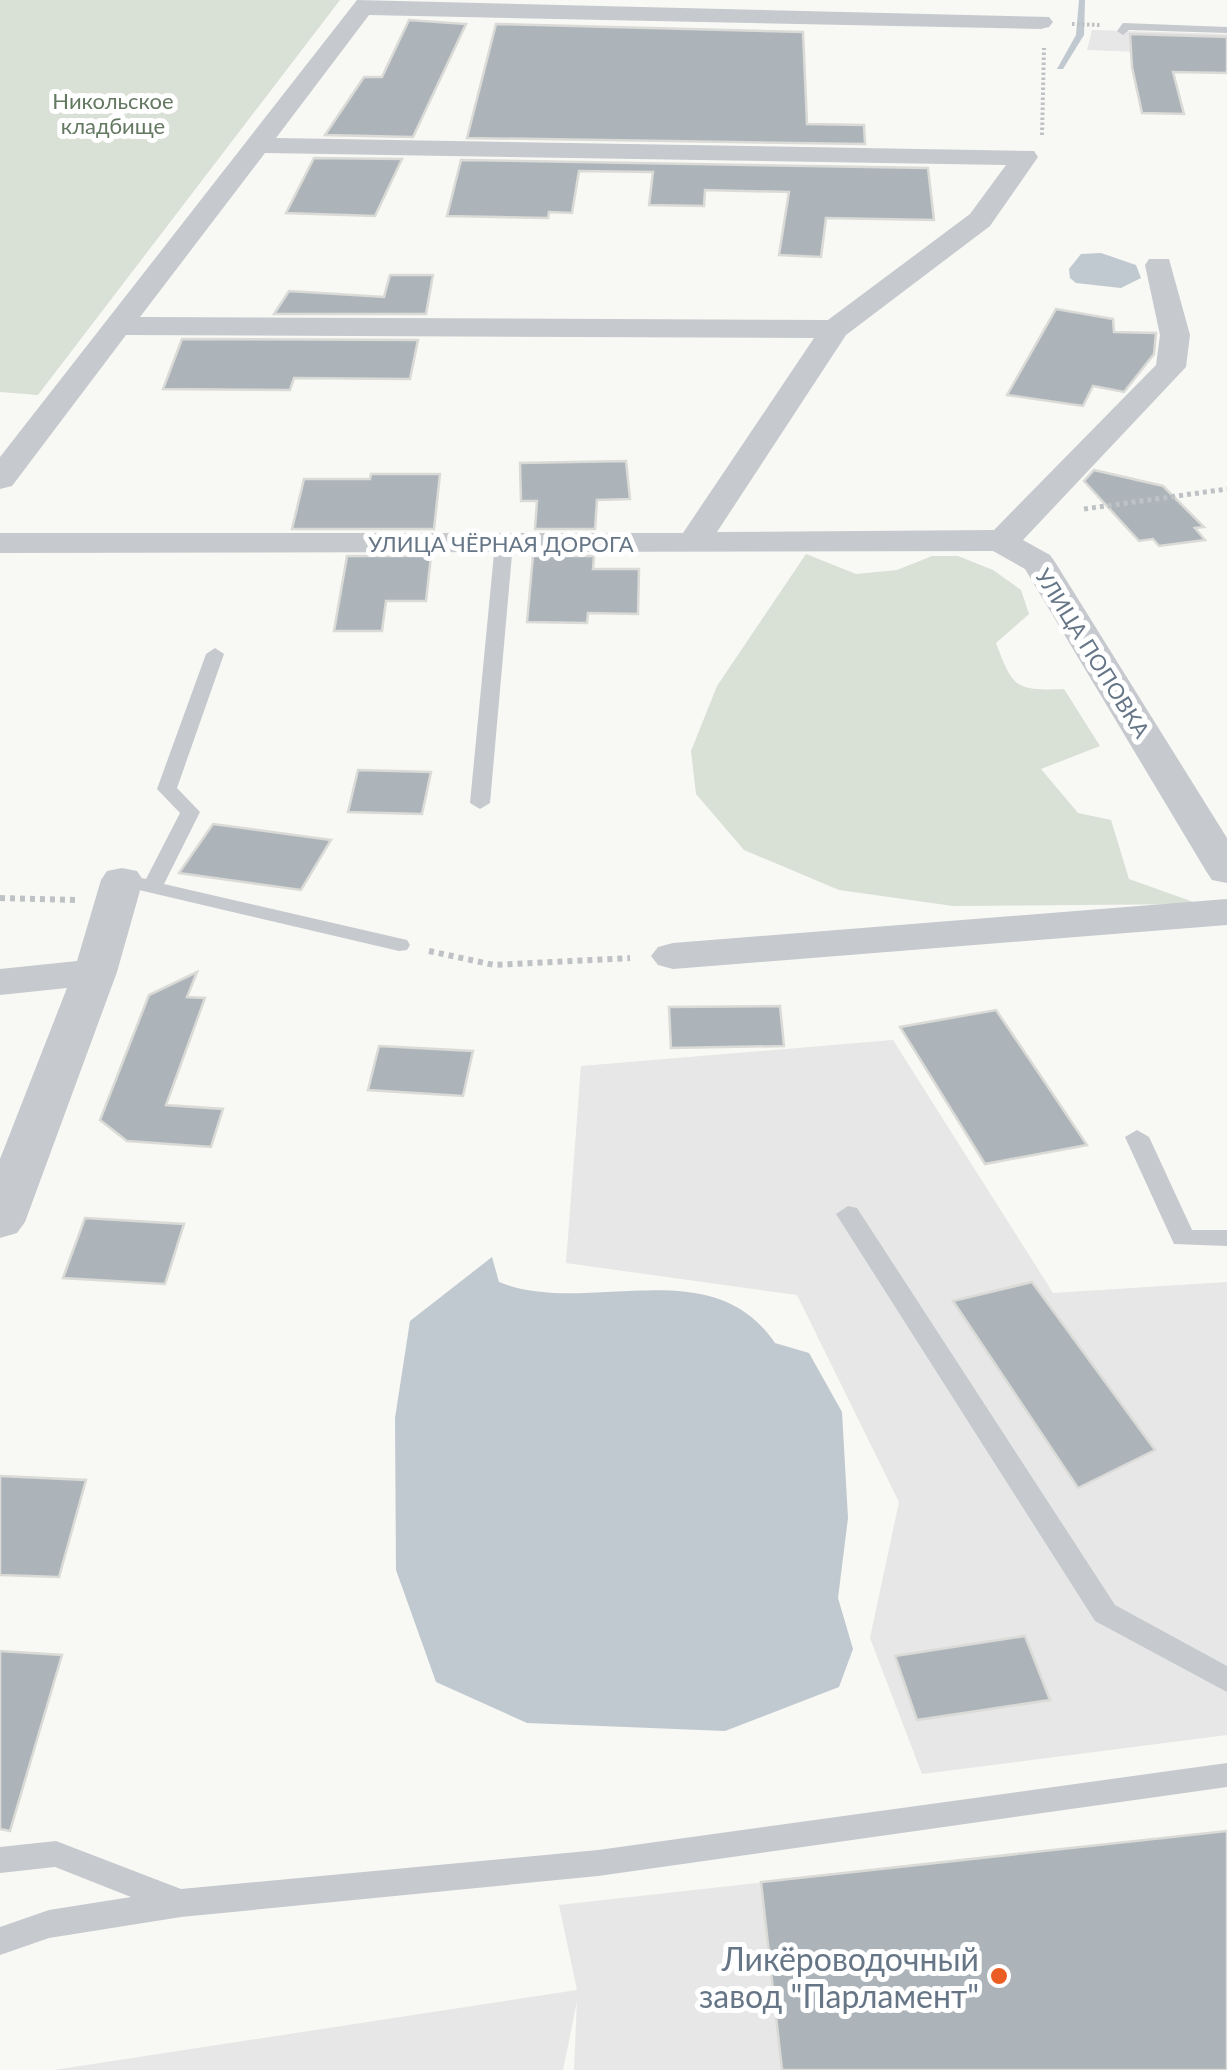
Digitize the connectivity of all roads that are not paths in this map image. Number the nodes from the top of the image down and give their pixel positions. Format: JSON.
{"nodes":[{"id":1,"x":367,"y":4,"type":"edge"},
{"id":2,"x":1041,"y":22,"type":"road end"},
{"id":3,"x":1123,"y":29,"type":"road end"},
{"id":4,"x":1227,"y":30,"type":"edge"},
{"id":5,"x":258,"y":145,"type":"junction"},
{"id":6,"x":1159,"y":264,"type":"dead end"},
{"id":7,"x":118,"y":326,"type":"junction"},
{"id":8,"x":836,"y":329,"type":"junction"},
{"id":9,"x":0,"y":479,"type":"edge"},
{"id":10,"x":1013,"y":529,"type":"junction"},
{"id":11,"x":0,"y":543,"type":"edge"},
{"id":12,"x":504,"y":543,"type":"junction"},
{"id":13,"x":693,"y":543,"type":"junction"},
{"id":14,"x":215,"y":654,"type":"dead end"},
{"id":15,"x":480,"y":803,"type":"dead end"},
{"id":16,"x":1227,"y":870,"type":"edge"},
{"id":17,"x":130,"y":889,"type":"junction"},
{"id":18,"x":1227,"y":912,"type":"edge"},
{"id":19,"x":399,"y":945,"type":"road end"},
{"id":20,"x":673,"y":956,"type":"road end"},
{"id":21,"x":94,"y":972,"type":"junction"},
{"id":22,"x":0,"y":982,"type":"edge"},
{"id":23,"x":1137,"y":1137,"type":"dead end"},
{"id":24,"x":848,"y":1214,"type":"dead end"},
{"id":25,"x":0,"y":1222,"type":"edge"},
{"id":26,"x":1227,"y":1238,"type":"edge"},
{"id":27,"x":1227,"y":1680,"type":"edge"},
{"id":28,"x":1227,"y":1774,"type":"edge"},
{"id":29,"x":0,"y":1860,"type":"edge"},
{"id":30,"x":181,"y":1903,"type":"junction"},
{"id":31,"x":0,"y":1940,"type":"edge"}],
"edges":[{"from":1,"to":2,"type":"street"},
{"from":1,"to":5,"type":"street"},
{"from":3,"to":4,"type":"lane"},
{"from":5,"to":7,"type":"street"},
{"from":5,"to":8,"type":"street"},
{"from":6,"to":10,"type":"street"},
{"from":7,"to":8,"type":"street"},
{"from":7,"to":9,"type":"street"},
{"from":8,"to":13,"type":"street"},
{"from":10,"to":13,"type":"street","name":"УЛИЦА ЧЁРНАЯ ДОРОГА"},
{"from":10,"to":16,"type":"street","name":"УЛИЦА ПОПОВКА"},
{"from":11,"to":12,"type":"street","name":"УЛИЦА ЧЁРНАЯ ДОРОГА"},
{"from":12,"to":13,"type":"street","name":"УЛИЦА ЧЁРНАЯ ДОРОГА"},
{"from":12,"to":15,"type":"lane"},
{"from":14,"to":17,"type":"lane"},
{"from":17,"to":19,"type":"lane"},
{"from":17,"to":21,"type":"street"},
{"from":18,"to":20,"type":"street"},
{"from":21,"to":22,"type":"street"},
{"from":21,"to":25,"type":"street"},
{"from":23,"to":26,"type":"lane"},
{"from":24,"to":27,"type":"lane"},
{"from":28,"to":30,"type":"lane"},
{"from":29,"to":30,"type":"lane"},
{"from":30,"to":31,"type":"lane"}]}
